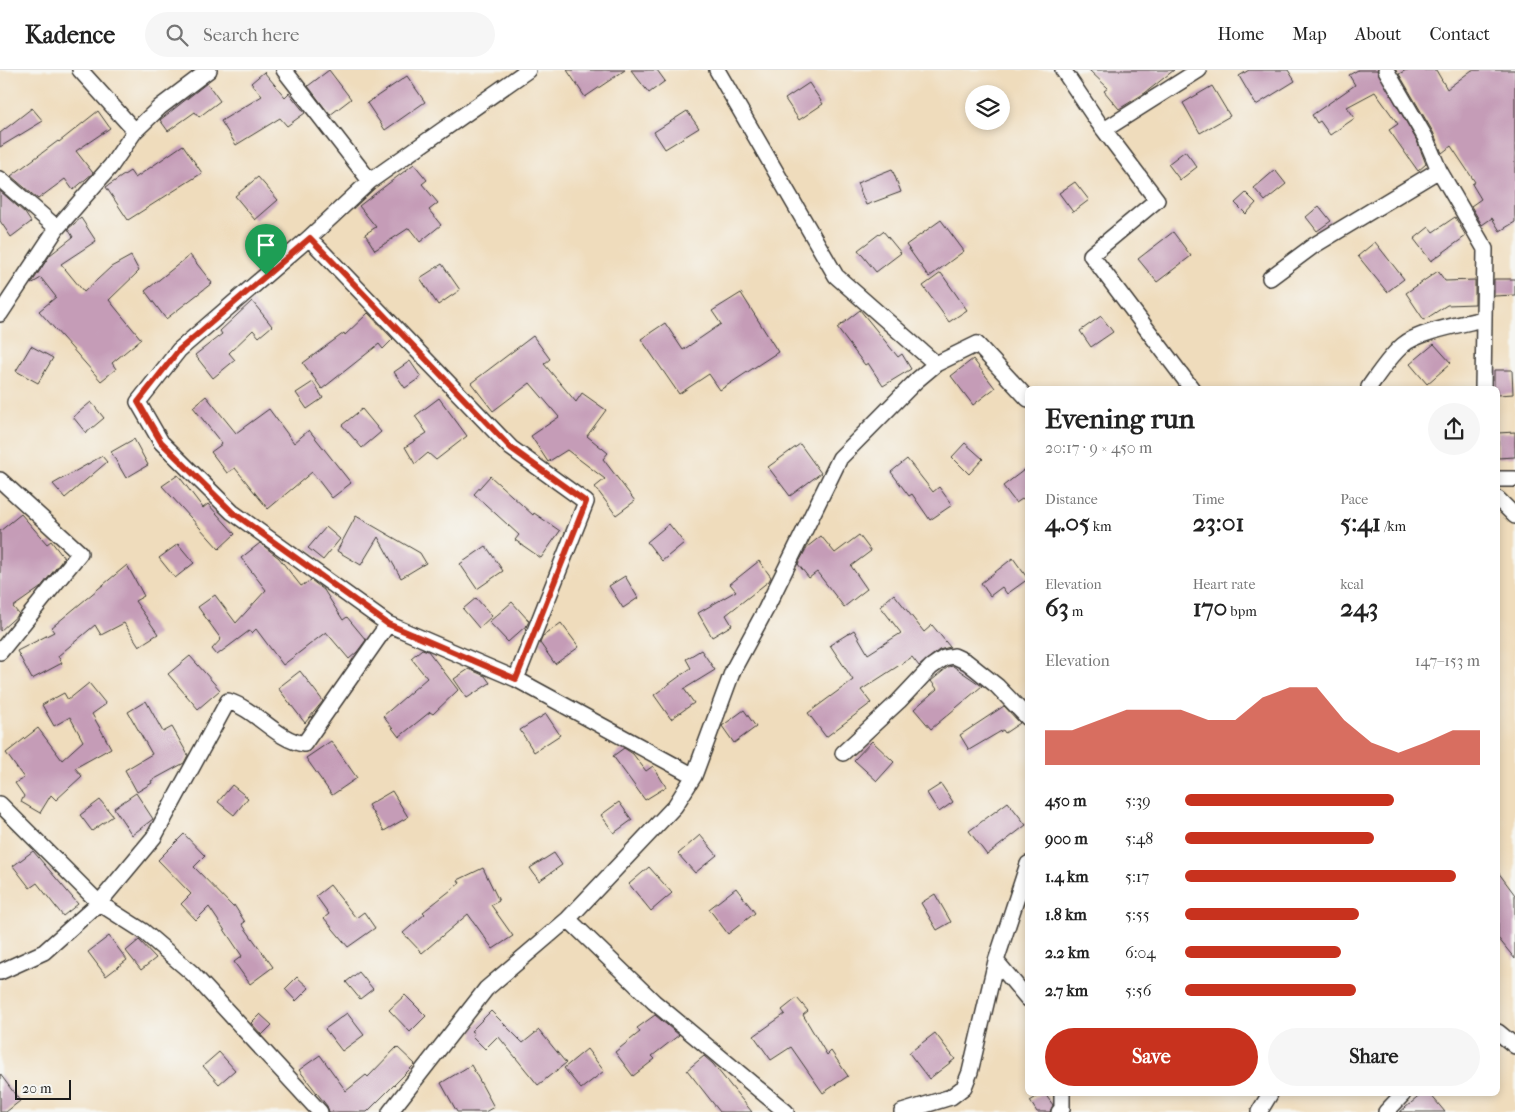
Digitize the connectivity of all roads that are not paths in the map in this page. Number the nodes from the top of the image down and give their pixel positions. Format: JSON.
{"nodes":[{"id":1,"x":80,"y":70,"type":"edge"},
{"id":2,"x":208,"y":70,"type":"edge"},
{"id":3,"x":284,"y":70,"type":"edge"},
{"id":4,"x":528,"y":70,"type":"edge"},
{"id":5,"x":717,"y":70,"type":"edge"},
{"id":6,"x":1063,"y":70,"type":"edge"},
{"id":7,"x":1199,"y":70,"type":"edge"},
{"id":8,"x":1386,"y":70,"type":"edge"},
{"id":9,"x":1104,"y":130,"type":"junction"},
{"id":10,"x":135,"y":131,"type":"junction"},
{"id":11,"x":1438,"y":170,"type":"junction"},
{"id":12,"x":0,"y":179,"type":"edge"},
{"id":13,"x":370,"y":182,"type":"junction"},
{"id":14,"x":56,"y":228,"type":"junction"},
{"id":15,"x":310,"y":238,"type":"junction"},
{"id":16,"x":1270,"y":278,"type":"dead end"},
{"id":17,"x":0,"y":314,"type":"edge"},
{"id":18,"x":1483,"y":318,"type":"junction"},
{"id":19,"x":936,"y":364,"type":"junction"},
{"id":20,"x":1190,"y":386,"type":"edge"},
{"id":21,"x":1370,"y":386,"type":"edge"},
{"id":22,"x":1484,"y":386,"type":"edge"},
{"id":23,"x":1025,"y":396,"type":"edge"},
{"id":24,"x":1500,"y":479,"type":"edge"},
{"id":25,"x":1515,"y":479,"type":"edge"},
{"id":26,"x":0,"y":480,"type":"edge"},
{"id":27,"x":1500,"y":501,"type":"edge"},
{"id":28,"x":1515,"y":516,"type":"edge"},
{"id":29,"x":388,"y":624,"type":"junction"},
{"id":30,"x":0,"y":652,"type":"edge"},
{"id":31,"x":516,"y":679,"type":"junction"},
{"id":32,"x":1025,"y":715,"type":"edge"},
{"id":33,"x":843,"y":753,"type":"dead end"},
{"id":34,"x":694,"y":776,"type":"junction"},
{"id":35,"x":0,"y":804,"type":"edge"},
{"id":36,"x":1025,"y":873,"type":"edge"},
{"id":37,"x":99,"y":904,"type":"junction"},
{"id":38,"x":568,"y":919,"type":"junction"},
{"id":39,"x":996,"y":961,"type":"junction"},
{"id":40,"x":0,"y":972,"type":"edge"},
{"id":41,"x":1025,"y":996,"type":"edge"},
{"id":42,"x":1500,"y":1034,"type":"edge"},
{"id":43,"x":1515,"y":1046,"type":"edge"},
{"id":44,"x":1062,"y":1096,"type":"edge"},
{"id":45,"x":1269,"y":1096,"type":"edge"},
{"id":46,"x":1401,"y":1096,"type":"edge"},
{"id":47,"x":320,"y":1112,"type":"edge"},
{"id":48,"x":390,"y":1112,"type":"edge"},
{"id":49,"x":786,"y":1112,"type":"edge"},
{"id":50,"x":902,"y":1112,"type":"edge"},
{"id":51,"x":1059,"y":1112,"type":"edge"},
{"id":52,"x":1259,"y":1112,"type":"edge"},
{"id":53,"x":1386,"y":1112,"type":"edge"}],
"edges":[{"from":1,"to":10,"type":"street"},
{"from":2,"to":10,"type":"street"},
{"from":3,"to":13,"type":"street"},
{"from":4,"to":13,"type":"street"},
{"from":5,"to":19,"type":"street"},
{"from":6,"to":9,"type":"street"},
{"from":7,"to":9,"type":"street"},
{"from":8,"to":11,"type":"street"},
{"from":9,"to":20,"type":"street"},
{"from":10,"to":14,"type":"street"},
{"from":11,"to":16,"type":"street"},
{"from":11,"to":18,"type":"street"},
{"from":12,"to":14,"type":"street"},
{"from":13,"to":15,"type":"street"},
{"from":14,"to":17,"type":"street"},
{"from":15,"to":29,"type":"street"},
{"from":15,"to":31,"type":"street"},
{"from":18,"to":21,"type":"street"},
{"from":18,"to":22,"type":"street"},
{"from":19,"to":23,"type":"street"},
{"from":19,"to":34,"type":"street"},
{"from":24,"to":25,"type":"street"},
{"from":26,"to":30,"type":"street"},
{"from":27,"to":28,"type":"street"},
{"from":29,"to":31,"type":"street"},
{"from":29,"to":37,"type":"street"},
{"from":31,"to":34,"type":"street"},
{"from":32,"to":33,"type":"street"},
{"from":34,"to":38,"type":"street"},
{"from":35,"to":37,"type":"street"},
{"from":36,"to":39,"type":"street"},
{"from":37,"to":40,"type":"street"},
{"from":37,"to":47,"type":"street"},
{"from":38,"to":48,"type":"street"},
{"from":38,"to":49,"type":"street"},
{"from":39,"to":41,"type":"street"},
{"from":39,"to":50,"type":"street"},
{"from":42,"to":43,"type":"street"},
{"from":44,"to":51,"type":"street"},
{"from":45,"to":52,"type":"street"},
{"from":46,"to":53,"type":"street"}]}
